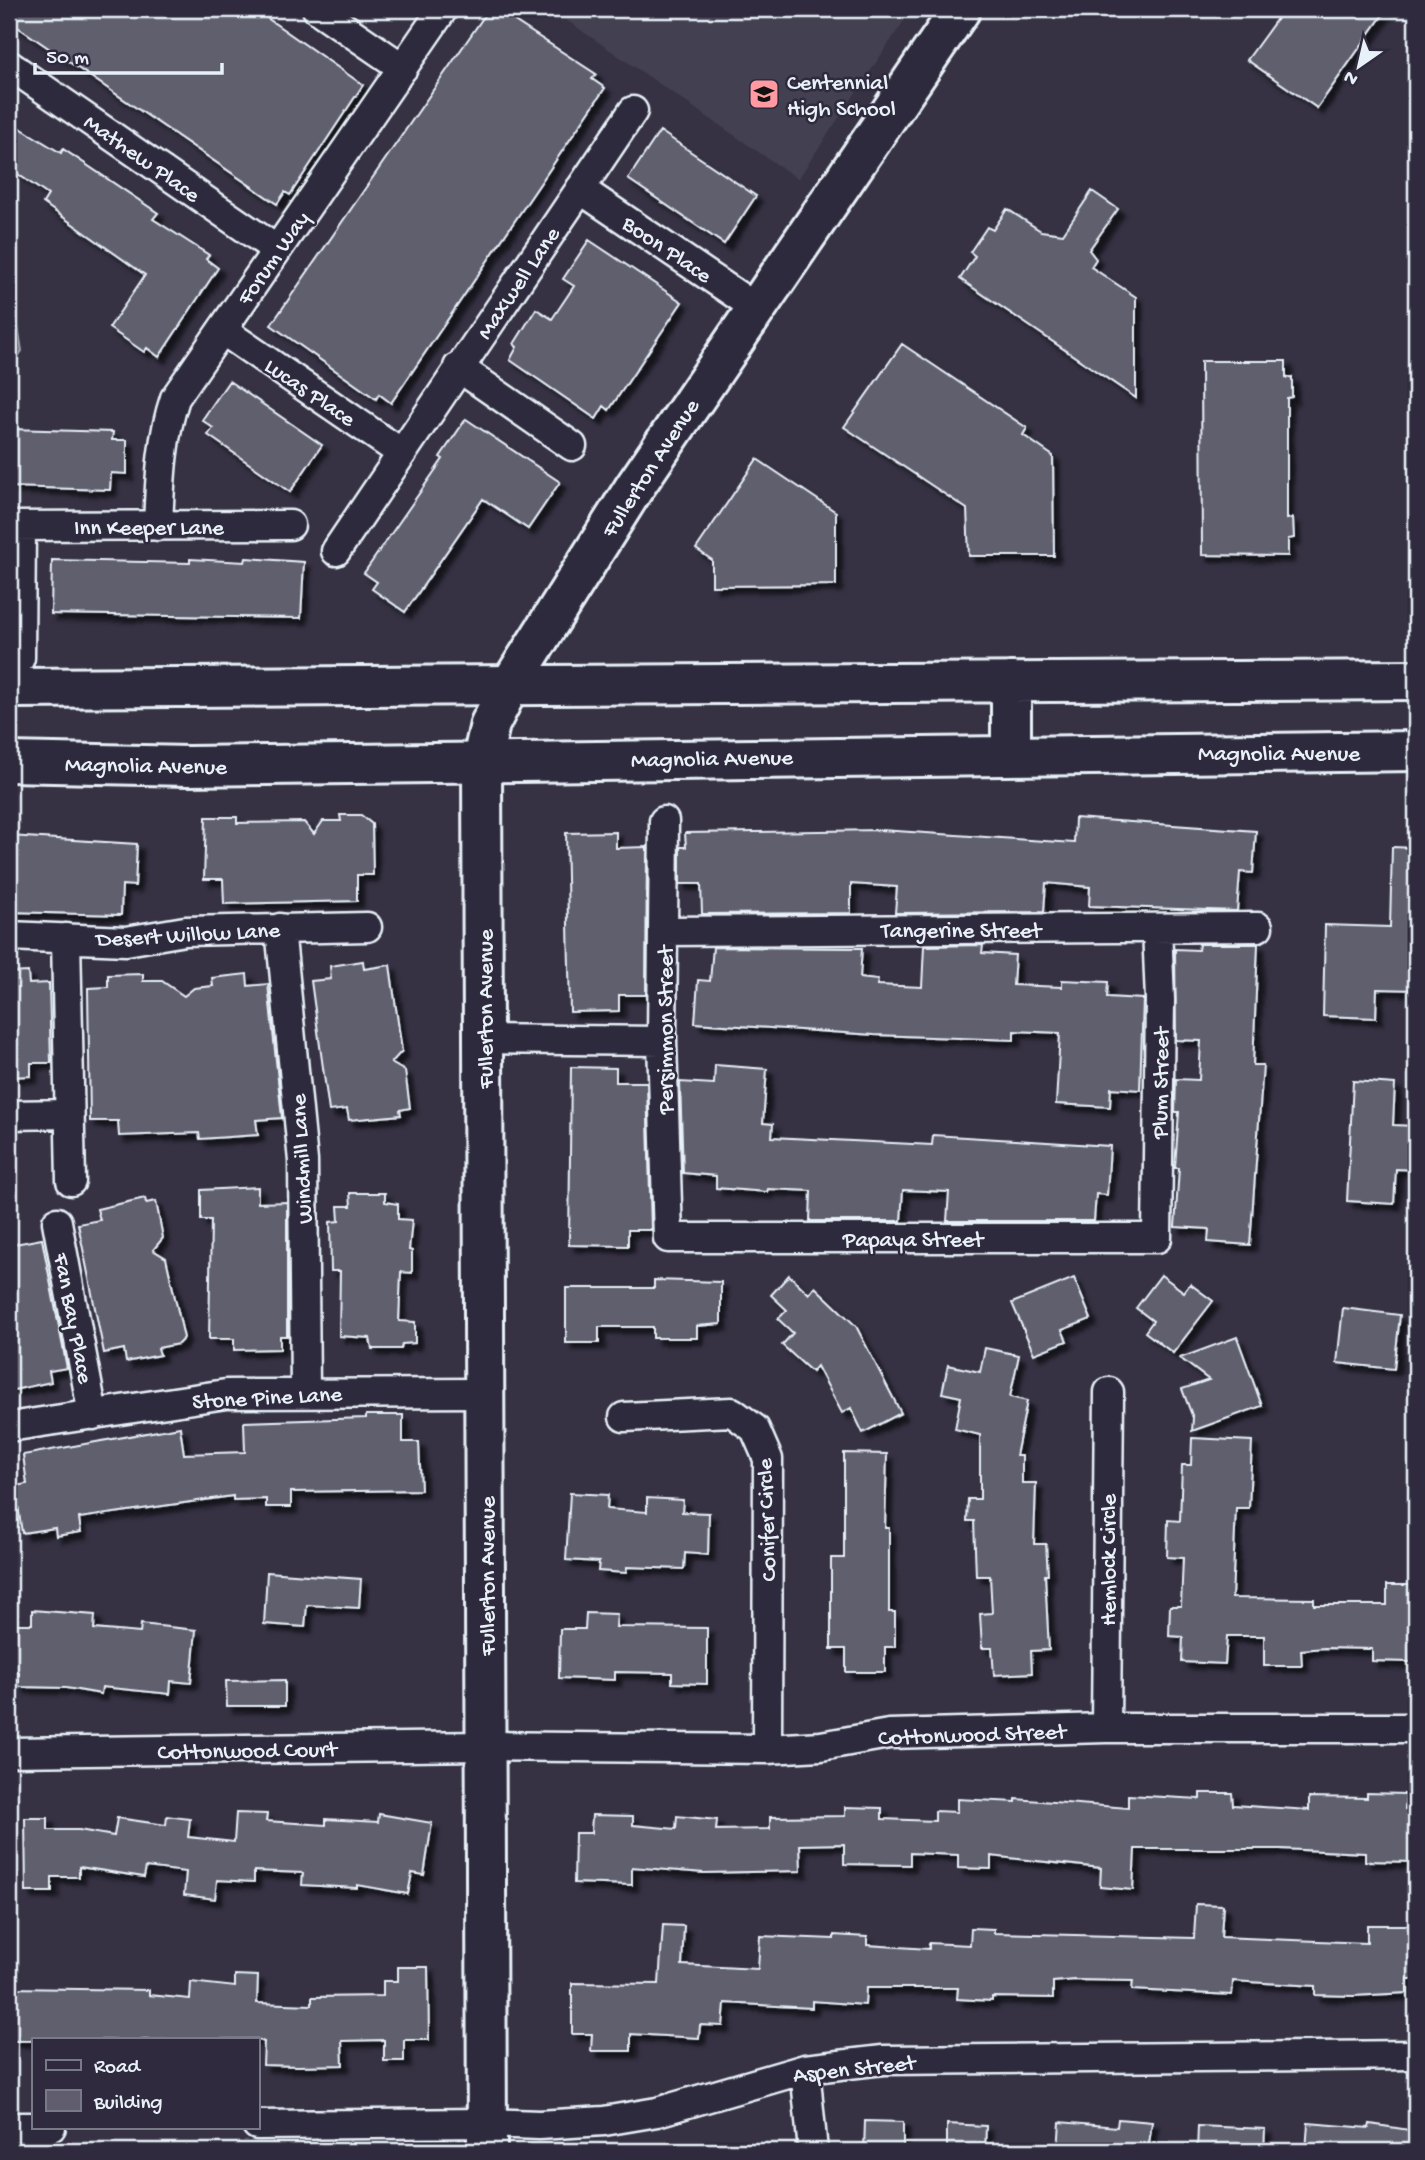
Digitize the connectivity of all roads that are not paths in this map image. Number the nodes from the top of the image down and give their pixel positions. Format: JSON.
{"nodes":[{"id":1,"x":317,"y":9,"type":"edge"},
{"id":2,"x":443,"y":9,"type":"edge"},
{"id":3,"x":961,"y":9,"type":"edge"},
{"id":4,"x":9,"y":65,"type":"edge"},
{"id":5,"x":403,"y":68,"type":"junction"},
{"id":6,"x":633,"y":111,"type":"dead end"},
{"id":7,"x":580,"y":189,"type":"junction"},
{"id":8,"x":277,"y":250,"type":"junction"},
{"id":9,"x":755,"y":308,"type":"junction"},
{"id":10,"x":222,"y":330,"type":"junction"},
{"id":11,"x":458,"y":367,"type":"junction"},
{"id":12,"x":572,"y":446,"type":"dead end"},
{"id":13,"x":400,"y":452,"type":"junction"},
{"id":14,"x":290,"y":525,"type":"dead end"},
{"id":15,"x":15,"y":526,"type":"edge"},
{"id":16,"x":158,"y":526,"type":"junction"},
{"id":17,"x":336,"y":551,"type":"dead end"},
{"id":18,"x":9,"y":678,"type":"edge"},
{"id":19,"x":1416,"y":680,"type":"edge"},
{"id":20,"x":1011,"y":682,"type":"junction"},
{"id":21,"x":510,"y":685,"type":"junction"},
{"id":22,"x":9,"y":688,"type":"edge"},
{"id":23,"x":1416,"y":751,"type":"edge"},
{"id":24,"x":1010,"y":754,"type":"junction"},
{"id":25,"x":482,"y":760,"type":"junction"},
{"id":26,"x":9,"y":762,"type":"edge"},
{"id":27,"x":664,"y":821,"type":"dead end"},
{"id":28,"x":367,"y":927,"type":"dead end"},
{"id":29,"x":1258,"y":927,"type":"dead end"},
{"id":30,"x":279,"y":928,"type":"junction"},
{"id":31,"x":1157,"y":928,"type":"junction"},
{"id":32,"x":664,"y":931,"type":"junction"},
{"id":33,"x":9,"y":936,"type":"edge"},
{"id":34,"x":66,"y":938,"type":"junction"},
{"id":35,"x":484,"y":1039,"type":"junction"},
{"id":36,"x":663,"y":1041,"type":"junction"},
{"id":37,"x":69,"y":1114,"type":"junction"},
{"id":38,"x":9,"y":1115,"type":"edge"},
{"id":39,"x":71,"y":1181,"type":"dead end"},
{"id":40,"x":57,"y":1222,"type":"dead end"},
{"id":41,"x":668,"y":1238,"type":"joint"},
{"id":42,"x":1157,"y":1238,"type":"joint"},
{"id":43,"x":305,"y":1392,"type":"junction"},
{"id":44,"x":1109,"y":1392,"type":"dead end"},
{"id":45,"x":485,"y":1393,"type":"junction"},
{"id":46,"x":93,"y":1415,"type":"junction"},
{"id":47,"x":624,"y":1417,"type":"dead end"},
{"id":48,"x":9,"y":1427,"type":"edge"},
{"id":49,"x":1106,"y":1728,"type":"junction"},
{"id":50,"x":1416,"y":1728,"type":"edge"},
{"id":51,"x":486,"y":1746,"type":"junction"},
{"id":52,"x":767,"y":1749,"type":"junction"},
{"id":53,"x":9,"y":1752,"type":"edge"},
{"id":54,"x":1416,"y":2055,"type":"edge"},
{"id":55,"x":805,"y":2069,"type":"junction"},
{"id":56,"x":259,"y":2125,"type":"edge"},
{"id":57,"x":9,"y":2127,"type":"edge"},
{"id":58,"x":32,"y":2127,"type":"edge"},
{"id":59,"x":487,"y":2137,"type":"edge"},
{"id":60,"x":813,"y":2151,"type":"edge"}],
"edges":[{"from":1,"to":5,"type":"street"},
{"from":2,"to":5,"type":"street","name":"Forum Way"},
{"from":3,"to":9,"type":"main road","name":"Fullerton Avenue"},
{"from":4,"to":8,"type":"street","name":"Mathew Place"},
{"from":5,"to":8,"type":"street","name":"Forum Way"},
{"from":6,"to":7,"type":"street","name":"Maxwell Lane"},
{"from":7,"to":9,"type":"street","name":"Boon Place"},
{"from":7,"to":11,"type":"street","name":"Maxwell Lane"},
{"from":8,"to":10,"type":"street","name":"Forum Way"},
{"from":9,"to":21,"type":"main road","name":"Fullerton Avenue"},
{"from":10,"to":13,"type":"street","name":"Lucas Place"},
{"from":10,"to":16,"type":"street","name":"Forum Way"},
{"from":11,"to":12,"type":"street"},
{"from":11,"to":13,"type":"street","name":"Maxwell Lane"},
{"from":13,"to":17,"type":"street"},
{"from":14,"to":16,"type":"street","name":"Inn Keeper Lane"},
{"from":15,"to":16,"type":"street","name":"Inn Keeper Lane"},
{"from":15,"to":18,"type":"street"},
{"from":19,"to":20,"type":"main road"},
{"from":20,"to":21,"type":"main road"},
{"from":20,"to":24,"type":"main road"},
{"from":21,"to":22,"type":"main road"},
{"from":21,"to":25,"type":"main road","name":"Fullerton Avenue"},
{"from":23,"to":24,"type":"main road","name":"Magnolia Avenue"},
{"from":24,"to":25,"type":"main road","name":"Magnolia Avenue"},
{"from":25,"to":26,"type":"main road","name":"Magnolia Avenue"},
{"from":25,"to":35,"type":"main road","name":"Fullerton Avenue"},
{"from":27,"to":32,"type":"street","name":"Persimmon Street"},
{"from":28,"to":30,"type":"street","name":"Desert Willow Lane"},
{"from":29,"to":31,"type":"street","name":"Tangerine Street"},
{"from":30,"to":34,"type":"street","name":"Desert Willow Lane"},
{"from":30,"to":43,"type":"street","name":"Windmill Lane"},
{"from":31,"to":32,"type":"street","name":"Tangerine Street"},
{"from":31,"to":42,"type":"street","name":"Plum Street"},
{"from":32,"to":36,"type":"street","name":"Persimmon Street"},
{"from":33,"to":34,"type":"street","name":"Desert Willow Lane"},
{"from":34,"to":37,"type":"street"},
{"from":35,"to":36,"type":"street"},
{"from":35,"to":45,"type":"main road","name":"Fullerton Avenue"},
{"from":36,"to":41,"type":"street","name":"Persimmon Street"},
{"from":37,"to":38,"type":"street"},
{"from":37,"to":39,"type":"street"},
{"from":40,"to":46,"type":"street","name":"Fan Bay Place"},
{"from":41,"to":42,"type":"street","name":"Papaya Street"},
{"from":43,"to":45,"type":"street","name":"Stone Pine Lane"},
{"from":43,"to":46,"type":"street","name":"Stone Pine Lane"},
{"from":44,"to":49,"type":"street","name":"Hemlock Circle"},
{"from":45,"to":51,"type":"main road","name":"Fullerton Avenue"},
{"from":46,"to":48,"type":"street","name":"Stone Pine Lane"},
{"from":47,"to":52,"type":"street","name":"Conifer Circle"},
{"from":49,"to":50,"type":"street","name":"Cottonwood Street"},
{"from":49,"to":52,"type":"street","name":"Cottonwood Street"},
{"from":51,"to":52,"type":"street","name":"Cottonwood Street"},
{"from":51,"to":53,"type":"street","name":"Cottonwood Court"},
{"from":51,"to":59,"type":"main road","name":"Fullerton Avenue"},
{"from":54,"to":55,"type":"street","name":"Aspen Street"},
{"from":55,"to":59,"type":"street","name":"Aspen Street"},
{"from":55,"to":60,"type":"street"},
{"from":56,"to":59,"type":"street","name":"Aspen Street"},
{"from":57,"to":58,"type":"street"}]}
